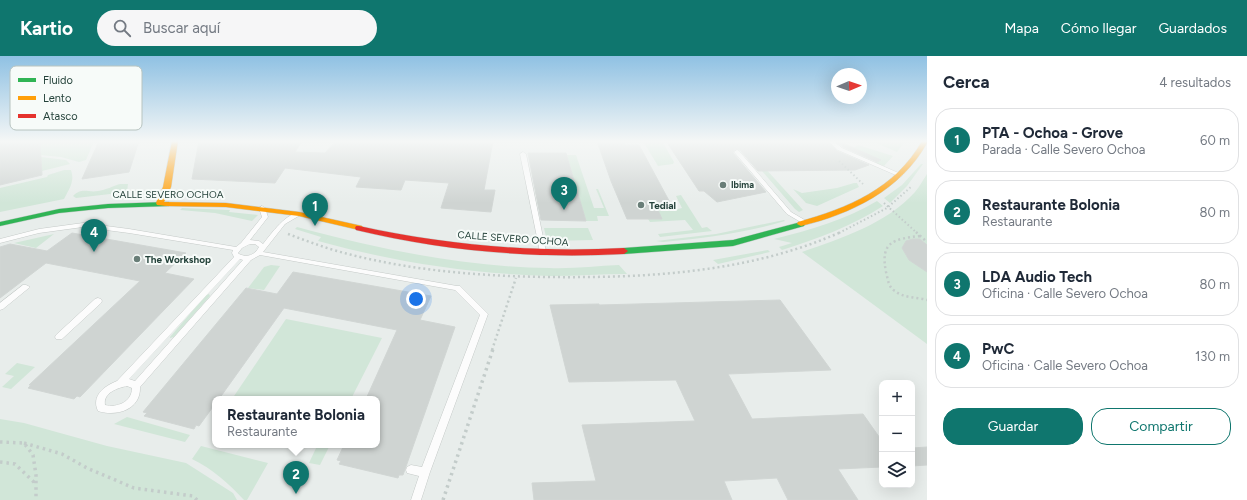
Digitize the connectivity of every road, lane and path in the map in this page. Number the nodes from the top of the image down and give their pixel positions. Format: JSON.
{"nodes":[{"id":1,"x":171,"y":162,"type":"edge"},
{"id":2,"x":525,"y":162,"type":"edge"},
{"id":3,"x":745,"y":162,"type":"edge"},
{"id":4,"x":869,"y":162,"type":"edge"},
{"id":5,"x":911,"y":162,"type":"edge"},
{"id":6,"x":900,"y":175,"type":"junction"},
{"id":7,"x":160,"y":203,"type":"junction"},
{"id":8,"x":262,"y":208,"type":"junction"},
{"id":9,"x":892,"y":211,"type":"dead end"},
{"id":10,"x":299,"y":214,"type":"junction"},
{"id":11,"x":806,"y":223,"type":"junction"},
{"id":12,"x":0,"y":224,"type":"edge"},
{"id":13,"x":921,"y":236,"type":"junction"},
{"id":14,"x":0,"y":241,"type":"edge"},
{"id":15,"x":927,"y":242,"type":"edge"},
{"id":16,"x":239,"y":250,"type":"junction"},
{"id":17,"x":260,"y":251,"type":"junction"},
{"id":18,"x":543,"y":252,"type":"junction"},
{"id":19,"x":250,"y":258,"type":"junction"},
{"id":20,"x":516,"y":278,"type":"dead end"},
{"id":21,"x":26,"y":287,"type":"dead end"},
{"id":22,"x":927,"y":300,"type":"edge"},
{"id":23,"x":98,"y":301,"type":"dead end"},
{"id":24,"x":0,"y":307,"type":"edge"},
{"id":25,"x":59,"y":336,"type":"dead end"},
{"id":26,"x":120,"y":383,"type":"junction"},
{"id":27,"x":136,"y":386,"type":"junction"},
{"id":28,"x":0,"y":442,"type":"edge"},
{"id":29,"x":24,"y":443,"type":"junction"},
{"id":30,"x":0,"y":462,"type":"edge"},
{"id":31,"x":411,"y":470,"type":"dead end"},
{"id":32,"x":425,"y":472,"type":"junction"},
{"id":33,"x":36,"y":484,"type":"junction"},
{"id":34,"x":36,"y":500,"type":"edge"},
{"id":35,"x":197,"y":500,"type":"edge"},
{"id":36,"x":416,"y":500,"type":"edge"},
{"id":37,"x":443,"y":500,"type":"edge"}],
"edges":[{"from":1,"to":7,"type":"street"},
{"from":2,"to":18,"type":"lane"},
{"from":3,"to":11,"type":"lane"},
{"from":4,"to":6,"type":"lane"},
{"from":5,"to":6,"type":"street","name":"CALLE SEVERO OCHOA"},
{"from":6,"to":11,"type":"street","name":"CALLE SEVERO OCHOA"},
{"from":7,"to":8,"type":"street","name":"CALLE SEVERO OCHOA"},
{"from":7,"to":12,"type":"street","name":"CALLE SEVERO OCHOA"},
{"from":8,"to":10,"type":"street","name":"CALLE SEVERO OCHOA"},
{"from":8,"to":16,"type":"lane"},
{"from":9,"to":13,"type":"path"},
{"from":10,"to":17,"type":"lane"},
{"from":10,"to":18,"type":"street","name":"CALLE SEVERO OCHOA"},
{"from":11,"to":18,"type":"street","name":"CALLE SEVERO OCHOA"},
{"from":13,"to":15,"type":"path"},
{"from":13,"to":22,"type":"path"},
{"from":14,"to":16,"type":"lane"},
{"from":16,"to":17,"type":"lane"},
{"from":16,"to":19,"type":"lane"},
{"from":16,"to":26,"type":"lane"},
{"from":17,"to":19,"type":"lane"},
{"from":17,"to":32,"type":"lane"},
{"from":19,"to":27,"type":"lane"},
{"from":20,"to":37,"type":"path"},
{"from":21,"to":24,"type":"lane"},
{"from":23,"to":25,"type":"lane"},
{"from":26,"to":27,"type":"lane"},
{"from":26,"to":27,"type":"lane"},
{"from":28,"to":29,"type":"path"},
{"from":29,"to":33,"type":"path"},
{"from":29,"to":35,"type":"path"},
{"from":30,"to":33,"type":"path"},
{"from":31,"to":32,"type":"lane"},
{"from":32,"to":36,"type":"lane"},
{"from":33,"to":34,"type":"path"}]}
